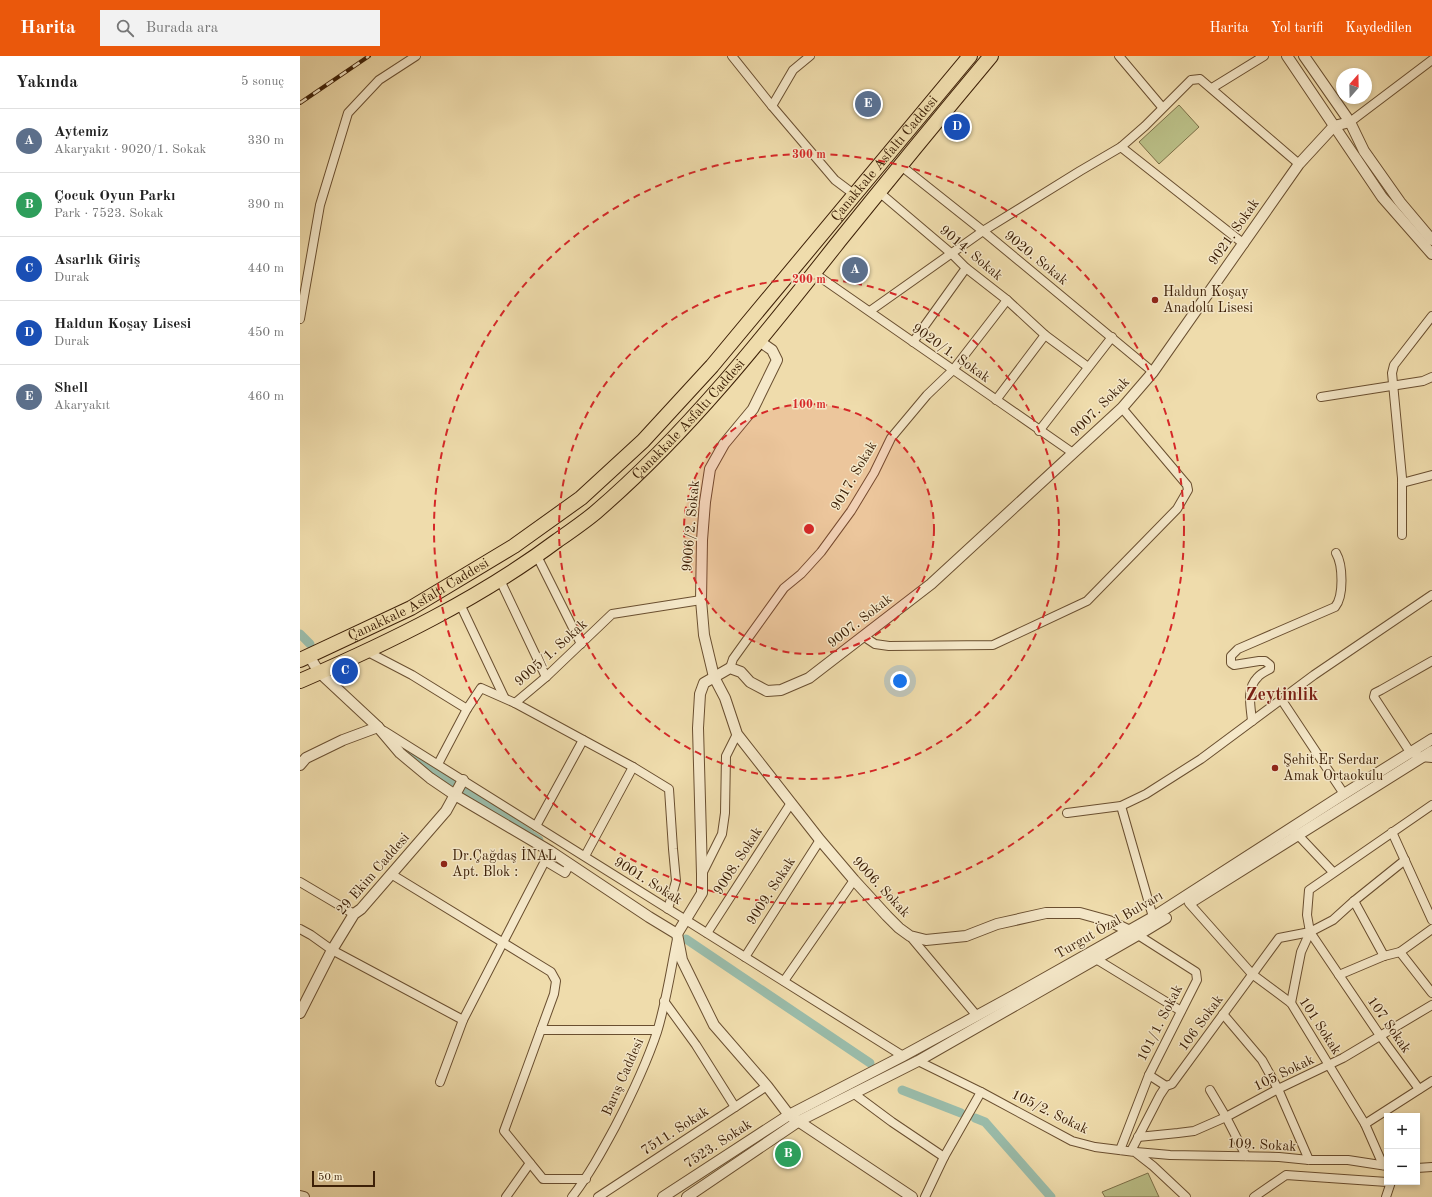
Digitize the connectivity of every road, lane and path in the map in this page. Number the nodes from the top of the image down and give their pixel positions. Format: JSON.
{"nodes":[{"id":1,"x":416,"y":56,"type":"edge"},
{"id":2,"x":732,"y":56,"type":"edge"},
{"id":3,"x":810,"y":56,"type":"edge"},
{"id":4,"x":970,"y":56,"type":"edge"},
{"id":5,"x":991,"y":56,"type":"edge"},
{"id":6,"x":1119,"y":56,"type":"edge"},
{"id":7,"x":1264,"y":56,"type":"edge"},
{"id":8,"x":1287,"y":56,"type":"edge"},
{"id":9,"x":1304,"y":56,"type":"edge"},
{"id":10,"x":1432,"y":60,"type":"edge"},
{"id":11,"x":1212,"y":88,"type":"junction"},
{"id":12,"x":772,"y":106,"type":"junction"},
{"id":13,"x":1162,"y":107,"type":"junction"},
{"id":14,"x":1350,"y":122,"type":"junction"},
{"id":15,"x":1334,"y":126,"type":"junction"},
{"id":16,"x":1121,"y":147,"type":"junction"},
{"id":17,"x":1299,"y":164,"type":"junction"},
{"id":18,"x":900,"y":165,"type":"junction"},
{"id":19,"x":879,"y":192,"type":"junction"},
{"id":20,"x":855,"y":194,"type":"junction"},
{"id":21,"x":983,"y":231,"type":"junction"},
{"id":22,"x":1432,"y":240,"type":"edge"},
{"id":23,"x":1244,"y":244,"type":"junction"},
{"id":24,"x":952,"y":254,"type":"junction"},
{"id":25,"x":1432,"y":254,"type":"edge"},
{"id":26,"x":966,"y":268,"type":"junction"},
{"id":27,"x":814,"y":273,"type":"junction"},
{"id":28,"x":1007,"y":300,"type":"junction"},
{"id":29,"x":870,"y":311,"type":"junction"},
{"id":30,"x":1432,"y":316,"type":"edge"},
{"id":31,"x":300,"y":319,"type":"edge"},
{"id":32,"x":1045,"y":335,"type":"junction"},
{"id":33,"x":1112,"y":337,"type":"junction"},
{"id":34,"x":759,"y":341,"type":"junction"},
{"id":35,"x":913,"y":342,"type":"junction"},
{"id":36,"x":1088,"y":367,"type":"junction"},
{"id":37,"x":953,"y":370,"type":"junction"},
{"id":38,"x":1153,"y":372,"type":"junction"},
{"id":39,"x":1432,"y":377,"type":"edge"},
{"id":40,"x":1393,"y":385,"type":"junction"},
{"id":41,"x":1321,"y":397,"type":"dead end"},
{"id":42,"x":996,"y":400,"type":"junction"},
{"id":43,"x":1122,"y":408,"type":"junction"},
{"id":44,"x":1039,"y":431,"type":"junction"},
{"id":45,"x":1073,"y":453,"type":"junction"},
{"id":46,"x":1432,"y":475,"type":"edge"},
{"id":47,"x":1402,"y":483,"type":"junction"},
{"id":48,"x":1402,"y":534,"type":"dead end"},
{"id":49,"x":1336,"y":553,"type":"dead end"},
{"id":50,"x":537,"y":556,"type":"junction"},
{"id":51,"x":500,"y":580,"type":"junction"},
{"id":52,"x":1432,"y":595,"type":"edge"},
{"id":53,"x":701,"y":600,"type":"junction"},
{"id":54,"x":460,"y":604,"type":"junction"},
{"id":55,"x":863,"y":636,"type":"junction"},
{"id":56,"x":581,"y":644,"type":"junction"},
{"id":57,"x":366,"y":651,"type":"junction"},
{"id":58,"x":305,"y":658,"type":"edge"},
{"id":59,"x":1432,"y":661,"type":"edge"},
{"id":60,"x":730,"y":668,"type":"junction"},
{"id":61,"x":320,"y":672,"type":"junction"},
{"id":62,"x":546,"y":677,"type":"junction"},
{"id":63,"x":714,"y":677,"type":"junction"},
{"id":64,"x":300,"y":680,"type":"edge"},
{"id":65,"x":504,"y":698,"type":"junction"},
{"id":66,"x":1281,"y":699,"type":"junction"},
{"id":67,"x":515,"y":703,"type":"junction"},
{"id":68,"x":467,"y":708,"type":"junction"},
{"id":69,"x":1252,"y":721,"type":"junction"},
{"id":70,"x":378,"y":727,"type":"junction"},
{"id":71,"x":737,"y":734,"type":"junction"},
{"id":72,"x":1432,"y":739,"type":"edge"},
{"id":73,"x":583,"y":740,"type":"junction"},
{"id":74,"x":1432,"y":751,"type":"edge"},
{"id":75,"x":1410,"y":752,"type":"junction"},
{"id":76,"x":1421,"y":758,"type":"junction"},
{"id":77,"x":1432,"y":758,"type":"edge"},
{"id":78,"x":438,"y":764,"type":"junction"},
{"id":79,"x":300,"y":765,"type":"edge"},
{"id":80,"x":633,"y":767,"type":"junction"},
{"id":81,"x":463,"y":780,"type":"junction"},
{"id":82,"x":1344,"y":794,"type":"junction"},
{"id":83,"x":455,"y":795,"type":"junction"},
{"id":84,"x":792,"y":803,"type":"junction"},
{"id":85,"x":1432,"y":805,"type":"edge"},
{"id":86,"x":1121,"y":806,"type":"junction"},
{"id":87,"x":1067,"y":813,"type":"dead end"},
{"id":88,"x":536,"y":826,"type":"junction"},
{"id":89,"x":1294,"y":832,"type":"junction"},
{"id":90,"x":1392,"y":832,"type":"junction"},
{"id":91,"x":820,"y":840,"type":"junction"},
{"id":92,"x":584,"y":856,"type":"junction"},
{"id":93,"x":1405,"y":860,"type":"junction"},
{"id":94,"x":570,"y":864,"type":"junction"},
{"id":95,"x":1333,"y":872,"type":"junction"},
{"id":96,"x":391,"y":874,"type":"junction"},
{"id":97,"x":702,"y":874,"type":"junction"},
{"id":98,"x":854,"y":880,"type":"junction"},
{"id":99,"x":300,"y":882,"type":"edge"},
{"id":100,"x":1354,"y":900,"type":"junction"},
{"id":101,"x":1189,"y":903,"type":"junction"},
{"id":102,"x":668,"y":909,"type":"junction"},
{"id":103,"x":354,"y":914,"type":"junction"},
{"id":104,"x":1153,"y":917,"type":"junction"},
{"id":105,"x":686,"y":920,"type":"junction"},
{"id":106,"x":1432,"y":920,"type":"edge"},
{"id":107,"x":300,"y":929,"type":"edge"},
{"id":108,"x":1432,"y":929,"type":"edge"},
{"id":109,"x":1310,"y":932,"type":"junction"},
{"id":110,"x":707,"y":933,"type":"junction"},
{"id":111,"x":1134,"y":933,"type":"junction"},
{"id":112,"x":678,"y":934,"type":"junction"},
{"id":113,"x":910,"y":936,"type":"junction"},
{"id":114,"x":503,"y":942,"type":"junction"},
{"id":115,"x":332,"y":950,"type":"junction"},
{"id":116,"x":1400,"y":952,"type":"junction"},
{"id":117,"x":1384,"y":956,"type":"junction"},
{"id":118,"x":744,"y":957,"type":"junction"},
{"id":119,"x":1096,"y":959,"type":"junction"},
{"id":120,"x":1252,"y":974,"type":"junction"},
{"id":121,"x":1339,"y":975,"type":"junction"},
{"id":122,"x":784,"y":981,"type":"junction"},
{"id":123,"x":1432,"y":993,"type":"edge"},
{"id":124,"x":664,"y":1001,"type":"junction"},
{"id":125,"x":1291,"y":1003,"type":"junction"},
{"id":126,"x":1432,"y":1005,"type":"edge"},
{"id":127,"x":1181,"y":1011,"type":"junction"},
{"id":128,"x":300,"y":1012,"type":"edge"},
{"id":129,"x":1223,"y":1014,"type":"junction"},
{"id":130,"x":977,"y":1016,"type":"junction"},
{"id":131,"x":463,"y":1020,"type":"junction"},
{"id":132,"x":541,"y":1030,"type":"junction"},
{"id":133,"x":657,"y":1030,"type":"junction"},
{"id":134,"x":1381,"y":1037,"type":"junction"},
{"id":135,"x":903,"y":1056,"type":"junction"},
{"id":136,"x":918,"y":1061,"type":"junction"},
{"id":137,"x":1329,"y":1065,"type":"junction"},
{"id":138,"x":1149,"y":1075,"type":"junction"},
{"id":139,"x":1432,"y":1081,"type":"edge"},
{"id":140,"x":440,"y":1082,"type":"dead end"},
{"id":141,"x":767,"y":1086,"type":"junction"},
{"id":142,"x":1166,"y":1086,"type":"junction"},
{"id":143,"x":1278,"y":1089,"type":"junction"},
{"id":144,"x":1419,"y":1089,"type":"junction"},
{"id":145,"x":1210,"y":1090,"type":"dead end"},
{"id":146,"x":981,"y":1092,"type":"junction"},
{"id":147,"x":853,"y":1093,"type":"junction"},
{"id":148,"x":735,"y":1107,"type":"junction"},
{"id":149,"x":789,"y":1115,"type":"junction"},
{"id":150,"x":1226,"y":1117,"type":"junction"},
{"id":151,"x":799,"y":1121,"type":"junction"},
{"id":152,"x":1365,"y":1124,"type":"junction"},
{"id":153,"x":1138,"y":1137,"type":"junction"},
{"id":154,"x":1120,"y":1150,"type":"junction"},
{"id":155,"x":1133,"y":1152,"type":"junction"},
{"id":156,"x":1246,"y":1156,"type":"junction"},
{"id":157,"x":944,"y":1157,"type":"junction"},
{"id":158,"x":1309,"y":1160,"type":"junction"},
{"id":159,"x":530,"y":1163,"type":"junction"},
{"id":160,"x":1384,"y":1164,"type":"edge"},
{"id":161,"x":1384,"y":1166,"type":"edge"},
{"id":162,"x":1432,"y":1167,"type":"edge"},
{"id":163,"x":1420,"y":1168,"type":"edge"},
{"id":164,"x":586,"y":1179,"type":"junction"},
{"id":165,"x":1384,"y":1182,"type":"edge"},
{"id":166,"x":1390,"y":1185,"type":"edge"},
{"id":167,"x":506,"y":1197,"type":"edge"},
{"id":168,"x":572,"y":1197,"type":"edge"},
{"id":169,"x":598,"y":1197,"type":"edge"},
{"id":170,"x":663,"y":1197,"type":"edge"},
{"id":171,"x":687,"y":1197,"type":"edge"},
{"id":172,"x":912,"y":1197,"type":"edge"},
{"id":173,"x":925,"y":1197,"type":"edge"},
{"id":174,"x":1186,"y":1197,"type":"edge"},
{"id":175,"x":1254,"y":1197,"type":"edge"},
{"id":176,"x":1386,"y":1197,"type":"edge"}],
"edges":[{"from":1,"to":31,"type":"street"},
{"from":2,"to":12,"type":"street"},
{"from":3,"to":12,"type":"street"},
{"from":4,"to":20,"type":"highway","name":"Çanakkale Asfaltı Caddesi"},
{"from":5,"to":18,"type":"highway","name":"Çanakkale Asfaltı Caddesi"},
{"from":6,"to":13,"type":"street"},
{"from":7,"to":11,"type":"street"},
{"from":8,"to":15,"type":"street"},
{"from":9,"to":14,"type":"street"},
{"from":10,"to":14,"type":"street"},
{"from":11,"to":13,"type":"street"},
{"from":11,"to":17,"type":"street"},
{"from":12,"to":20,"type":"street"},
{"from":13,"to":16,"type":"street"},
{"from":14,"to":15,"type":"street"},
{"from":14,"to":22,"type":"street"},
{"from":15,"to":17,"type":"street","name":"9021. Sokak"},
{"from":15,"to":25,"type":"street"},
{"from":16,"to":21,"type":"street"},
{"from":16,"to":23,"type":"street"},
{"from":17,"to":23,"type":"street","name":"9021. Sokak"},
{"from":18,"to":19,"type":"highway","name":"Çanakkale Asfaltı Caddesi"},
{"from":18,"to":21,"type":"street","name":"9020. Sokak"},
{"from":19,"to":24,"type":"street","name":"9014. Sokak"},
{"from":19,"to":27,"type":"highway","name":"Çanakkale Asfaltı Caddesi"},
{"from":20,"to":58,"type":"highway","name":"Çanakkale Asfaltı Caddesi"},
{"from":21,"to":24,"type":"street"},
{"from":21,"to":33,"type":"street","name":"9020. Sokak"},
{"from":23,"to":38,"type":"street","name":"9021. Sokak"},
{"from":24,"to":26,"type":"street","name":"9014. Sokak"},
{"from":24,"to":29,"type":"street"},
{"from":26,"to":28,"type":"street","name":"9014. Sokak"},
{"from":26,"to":35,"type":"street"},
{"from":27,"to":29,"type":"street","name":"9020/1. Sokak"},
{"from":27,"to":34,"type":"highway","name":"Çanakkale Asfaltı Caddesi"},
{"from":28,"to":32,"type":"street","name":"9014. Sokak"},
{"from":28,"to":37,"type":"street","name":"9017. Sokak"},
{"from":29,"to":35,"type":"street","name":"9020/1. Sokak"},
{"from":30,"to":40,"type":"street"},
{"from":32,"to":36,"type":"street","name":"9014. Sokak"},
{"from":32,"to":42,"type":"street"},
{"from":33,"to":36,"type":"street"},
{"from":33,"to":38,"type":"street","name":"9020. Sokak"},
{"from":34,"to":50,"type":"highway","name":"Çanakkale Asfaltı Caddesi"},
{"from":34,"to":53,"type":"street","name":"9006/2. Sokak"},
{"from":35,"to":37,"type":"street","name":"9020/1. Sokak"},
{"from":36,"to":44,"type":"street"},
{"from":37,"to":42,"type":"street","name":"9020/1. Sokak"},
{"from":37,"to":60,"type":"street","name":"9017. Sokak"},
{"from":38,"to":43,"type":"street","name":"9007. Sokak"},
{"from":39,"to":40,"type":"street"},
{"from":40,"to":41,"type":"street"},
{"from":40,"to":47,"type":"street"},
{"from":42,"to":44,"type":"street","name":"9020/1. Sokak"},
{"from":43,"to":45,"type":"street","name":"9007. Sokak"},
{"from":43,"to":55,"type":"street"},
{"from":44,"to":45,"type":"street","name":"9020/1. Sokak"},
{"from":45,"to":55,"type":"street","name":"9007. Sokak"},
{"from":46,"to":47,"type":"street"},
{"from":47,"to":48,"type":"street"},
{"from":49,"to":69,"type":"street"},
{"from":50,"to":51,"type":"highway","name":"Çanakkale Asfaltı Caddesi"},
{"from":50,"to":56,"type":"street"},
{"from":51,"to":54,"type":"highway","name":"Çanakkale Asfaltı Caddesi"},
{"from":51,"to":62,"type":"street"},
{"from":52,"to":66,"type":"street"},
{"from":53,"to":56,"type":"street","name":"9005/1. Sokak"},
{"from":53,"to":63,"type":"street","name":"9006/2. Sokak"},
{"from":54,"to":57,"type":"highway","name":"Çanakkale Asfaltı Caddesi"},
{"from":54,"to":65,"type":"street"},
{"from":55,"to":60,"type":"street","name":"9007. Sokak"},
{"from":56,"to":62,"type":"street","name":"9005/1. Sokak"},
{"from":57,"to":61,"type":"highway","name":"Çanakkale Asfaltı Caddesi"},
{"from":57,"to":68,"type":"street"},
{"from":58,"to":61,"type":"street"},
{"from":59,"to":75,"type":"street"},
{"from":60,"to":63,"type":"street"},
{"from":61,"to":64,"type":"highway","name":"Çanakkale Asfaltı Caddesi"},
{"from":61,"to":70,"type":"street"},
{"from":62,"to":67,"type":"street","name":"9005/1. Sokak"},
{"from":63,"to":71,"type":"street","name":"9006/2. Sokak"},
{"from":63,"to":97,"type":"street"},
{"from":65,"to":67,"type":"street","name":"9005/1. Sokak"},
{"from":65,"to":68,"type":"street","name":"9005/1. Sokak"},
{"from":66,"to":69,"type":"street"},
{"from":66,"to":82,"type":"street"},
{"from":67,"to":73,"type":"street"},
{"from":68,"to":78,"type":"street","name":"9005/1. Sokak"},
{"from":69,"to":86,"type":"street"},
{"from":70,"to":78,"type":"street","name":"9001. Sokak"},
{"from":70,"to":79,"type":"street"},
{"from":70,"to":83,"type":"street"},
{"from":71,"to":84,"type":"street","name":"9006. Sokak"},
{"from":71,"to":97,"type":"street"},
{"from":72,"to":75,"type":"street","name":"Turgut Özal Bulvarı"},
{"from":73,"to":80,"type":"street"},
{"from":73,"to":88,"type":"street"},
{"from":74,"to":76,"type":"street","name":"Turgut Özal Bulvarı"},
{"from":75,"to":76,"type":"street"},
{"from":75,"to":82,"type":"street","name":"Turgut Özal Bulvarı"},
{"from":76,"to":77,"type":"street"},
{"from":76,"to":89,"type":"street","name":"Turgut Özal Bulvarı"},
{"from":78,"to":81,"type":"street","name":"9001. Sokak"},
{"from":80,"to":92,"type":"street"},
{"from":80,"to":102,"type":"street"},
{"from":81,"to":83,"type":"street","name":"29 Ekim Caddesi"},
{"from":81,"to":88,"type":"street","name":"9001. Sokak"},
{"from":82,"to":89,"type":"street","name":"Turgut Özal Bulvarı"},
{"from":83,"to":94,"type":"street"},
{"from":83,"to":96,"type":"street","name":"29 Ekim Caddesi"},
{"from":84,"to":91,"type":"street","name":"9006. Sokak"},
{"from":84,"to":110,"type":"street","name":"9008. Sokak"},
{"from":85,"to":90,"type":"street"},
{"from":86,"to":87,"type":"street"},
{"from":86,"to":104,"type":"street"},
{"from":88,"to":92,"type":"street","name":"9001. Sokak"},
{"from":89,"to":95,"type":"street"},
{"from":89,"to":101,"type":"street","name":"Turgut Özal Bulvarı"},
{"from":89,"to":104,"type":"street","name":"Turgut Özal Bulvarı"},
{"from":90,"to":93,"type":"street"},
{"from":90,"to":95,"type":"street"},
{"from":91,"to":98,"type":"street","name":"9006. Sokak"},
{"from":91,"to":118,"type":"street","name":"9009. Sokak"},
{"from":92,"to":102,"type":"street","name":"9001. Sokak"},
{"from":93,"to":100,"type":"street","name":"106 Sokak"},
{"from":93,"to":106,"type":"street"},
{"from":94,"to":112,"type":"street"},
{"from":94,"to":114,"type":"street"},
{"from":95,"to":109,"type":"street"},
{"from":96,"to":103,"type":"street","name":"29 Ekim Caddesi"},
{"from":96,"to":114,"type":"street"},
{"from":97,"to":105,"type":"street"},
{"from":98,"to":113,"type":"street","name":"9006. Sokak"},
{"from":98,"to":122,"type":"street"},
{"from":99,"to":103,"type":"street"},
{"from":100,"to":109,"type":"street","name":"106 Sokak"},
{"from":100,"to":117,"type":"street"},
{"from":101,"to":111,"type":"street","name":"Turgut Özal Bulvarı"},
{"from":101,"to":120,"type":"street","name":"101 Sokak"},
{"from":102,"to":105,"type":"street","name":"9001. Sokak"},
{"from":103,"to":115,"type":"street","name":"29 Ekim Caddesi"},
{"from":104,"to":111,"type":"street","name":"Turgut Özal Bulvarı"},
{"from":105,"to":110,"type":"street","name":"9001. Sokak"},
{"from":105,"to":112,"type":"street"},
{"from":107,"to":115,"type":"street"},
{"from":108,"to":116,"type":"street"},
{"from":109,"to":120,"type":"street","name":"106 Sokak"},
{"from":109,"to":121,"type":"street","name":"107 Sokak"},
{"from":109,"to":125,"type":"street"},
{"from":110,"to":118,"type":"street","name":"9001. Sokak"},
{"from":111,"to":113,"type":"street","name":"9006. Sokak"},
{"from":111,"to":119,"type":"street","name":"Turgut Özal Bulvarı"},
{"from":111,"to":127,"type":"street","name":"101/1. Sokak"},
{"from":111,"to":130,"type":"street","name":"Turgut Özal Bulvarı"},
{"from":112,"to":124,"type":"street","name":"Barış Caddesi"},
{"from":112,"to":141,"type":"street"},
{"from":113,"to":130,"type":"street"},
{"from":114,"to":131,"type":"street"},
{"from":114,"to":132,"type":"street"},
{"from":115,"to":128,"type":"street","name":"29 Ekim Caddesi"},
{"from":115,"to":131,"type":"street"},
{"from":116,"to":117,"type":"street"},
{"from":116,"to":123,"type":"street"},
{"from":117,"to":121,"type":"street"},
{"from":118,"to":122,"type":"street","name":"9001. Sokak"},
{"from":119,"to":127,"type":"street"},
{"from":119,"to":136,"type":"street","name":"Turgut Özal Bulvarı"},
{"from":120,"to":125,"type":"street","name":"101 Sokak"},
{"from":120,"to":129,"type":"street","name":"106 Sokak"},
{"from":121,"to":134,"type":"street","name":"107 Sokak"},
{"from":122,"to":135,"type":"street","name":"9001. Sokak"},
{"from":124,"to":133,"type":"street","name":"Barış Caddesi"},
{"from":124,"to":148,"type":"street"},
{"from":125,"to":137,"type":"street","name":"101 Sokak"},
{"from":126,"to":134,"type":"street","name":"105 Sokak"},
{"from":127,"to":138,"type":"street","name":"101/1. Sokak"},
{"from":129,"to":142,"type":"street","name":"106 Sokak"},
{"from":129,"to":143,"type":"street"},
{"from":130,"to":135,"type":"street","name":"Turgut Özal Bulvarı"},
{"from":131,"to":140,"type":"street"},
{"from":132,"to":133,"type":"street"},
{"from":132,"to":159,"type":"street"},
{"from":133,"to":164,"type":"street","name":"Barış Caddesi"},
{"from":134,"to":137,"type":"street","name":"105 Sokak"},
{"from":134,"to":144,"type":"street","name":"107 Sokak"},
{"from":135,"to":136,"type":"street"},
{"from":135,"to":149,"type":"street","name":"Turgut Özal Bulvarı"},
{"from":136,"to":146,"type":"street","name":"105/2. Sokak"},
{"from":136,"to":147,"type":"street","name":"Turgut Özal Bulvarı"},
{"from":137,"to":143,"type":"street","name":"105 Sokak"},
{"from":137,"to":152,"type":"street","name":"101 Sokak"},
{"from":138,"to":142,"type":"street"},
{"from":138,"to":154,"type":"street","name":"101/1. Sokak"},
{"from":139,"to":144,"type":"street"},
{"from":141,"to":148,"type":"street","name":"7511. Sokak"},
{"from":141,"to":149,"type":"street"},
{"from":142,"to":153,"type":"street","name":"106 Sokak"},
{"from":143,"to":150,"type":"street","name":"105 Sokak"},
{"from":143,"to":158,"type":"street"},
{"from":144,"to":152,"type":"street"},
{"from":145,"to":150,"type":"street"},
{"from":146,"to":154,"type":"street","name":"105/2. Sokak"},
{"from":146,"to":157,"type":"street"},
{"from":147,"to":151,"type":"street","name":"Turgut Özal Bulvarı"},
{"from":147,"to":157,"type":"street"},
{"from":148,"to":169,"type":"street","name":"7511. Sokak"},
{"from":149,"to":151,"type":"street"},
{"from":149,"to":170,"type":"street","name":"7523. Sokak"},
{"from":150,"to":153,"type":"street","name":"105 Sokak"},
{"from":150,"to":156,"type":"street"},
{"from":151,"to":171,"type":"street","name":"Turgut Özal Bulvarı"},
{"from":151,"to":172,"type":"street"},
{"from":152,"to":160,"type":"street","name":"101 Sokak"},
{"from":153,"to":155,"type":"street","name":"106 Sokak"},
{"from":154,"to":155,"type":"street","name":"105/2. Sokak"},
{"from":155,"to":156,"type":"street","name":"109. Sokak"},
{"from":155,"to":174,"type":"street","name":"105/2. Sokak"},
{"from":156,"to":158,"type":"street","name":"109. Sokak"},
{"from":157,"to":173,"type":"street"},
{"from":158,"to":161,"type":"street","name":"109. Sokak"},
{"from":159,"to":164,"type":"street"},
{"from":159,"to":167,"type":"street"},
{"from":162,"to":163,"type":"street"},
{"from":164,"to":168,"type":"street","name":"Barış Caddesi"},
{"from":165,"to":175,"type":"street"},
{"from":166,"to":176,"type":"street"}]}
